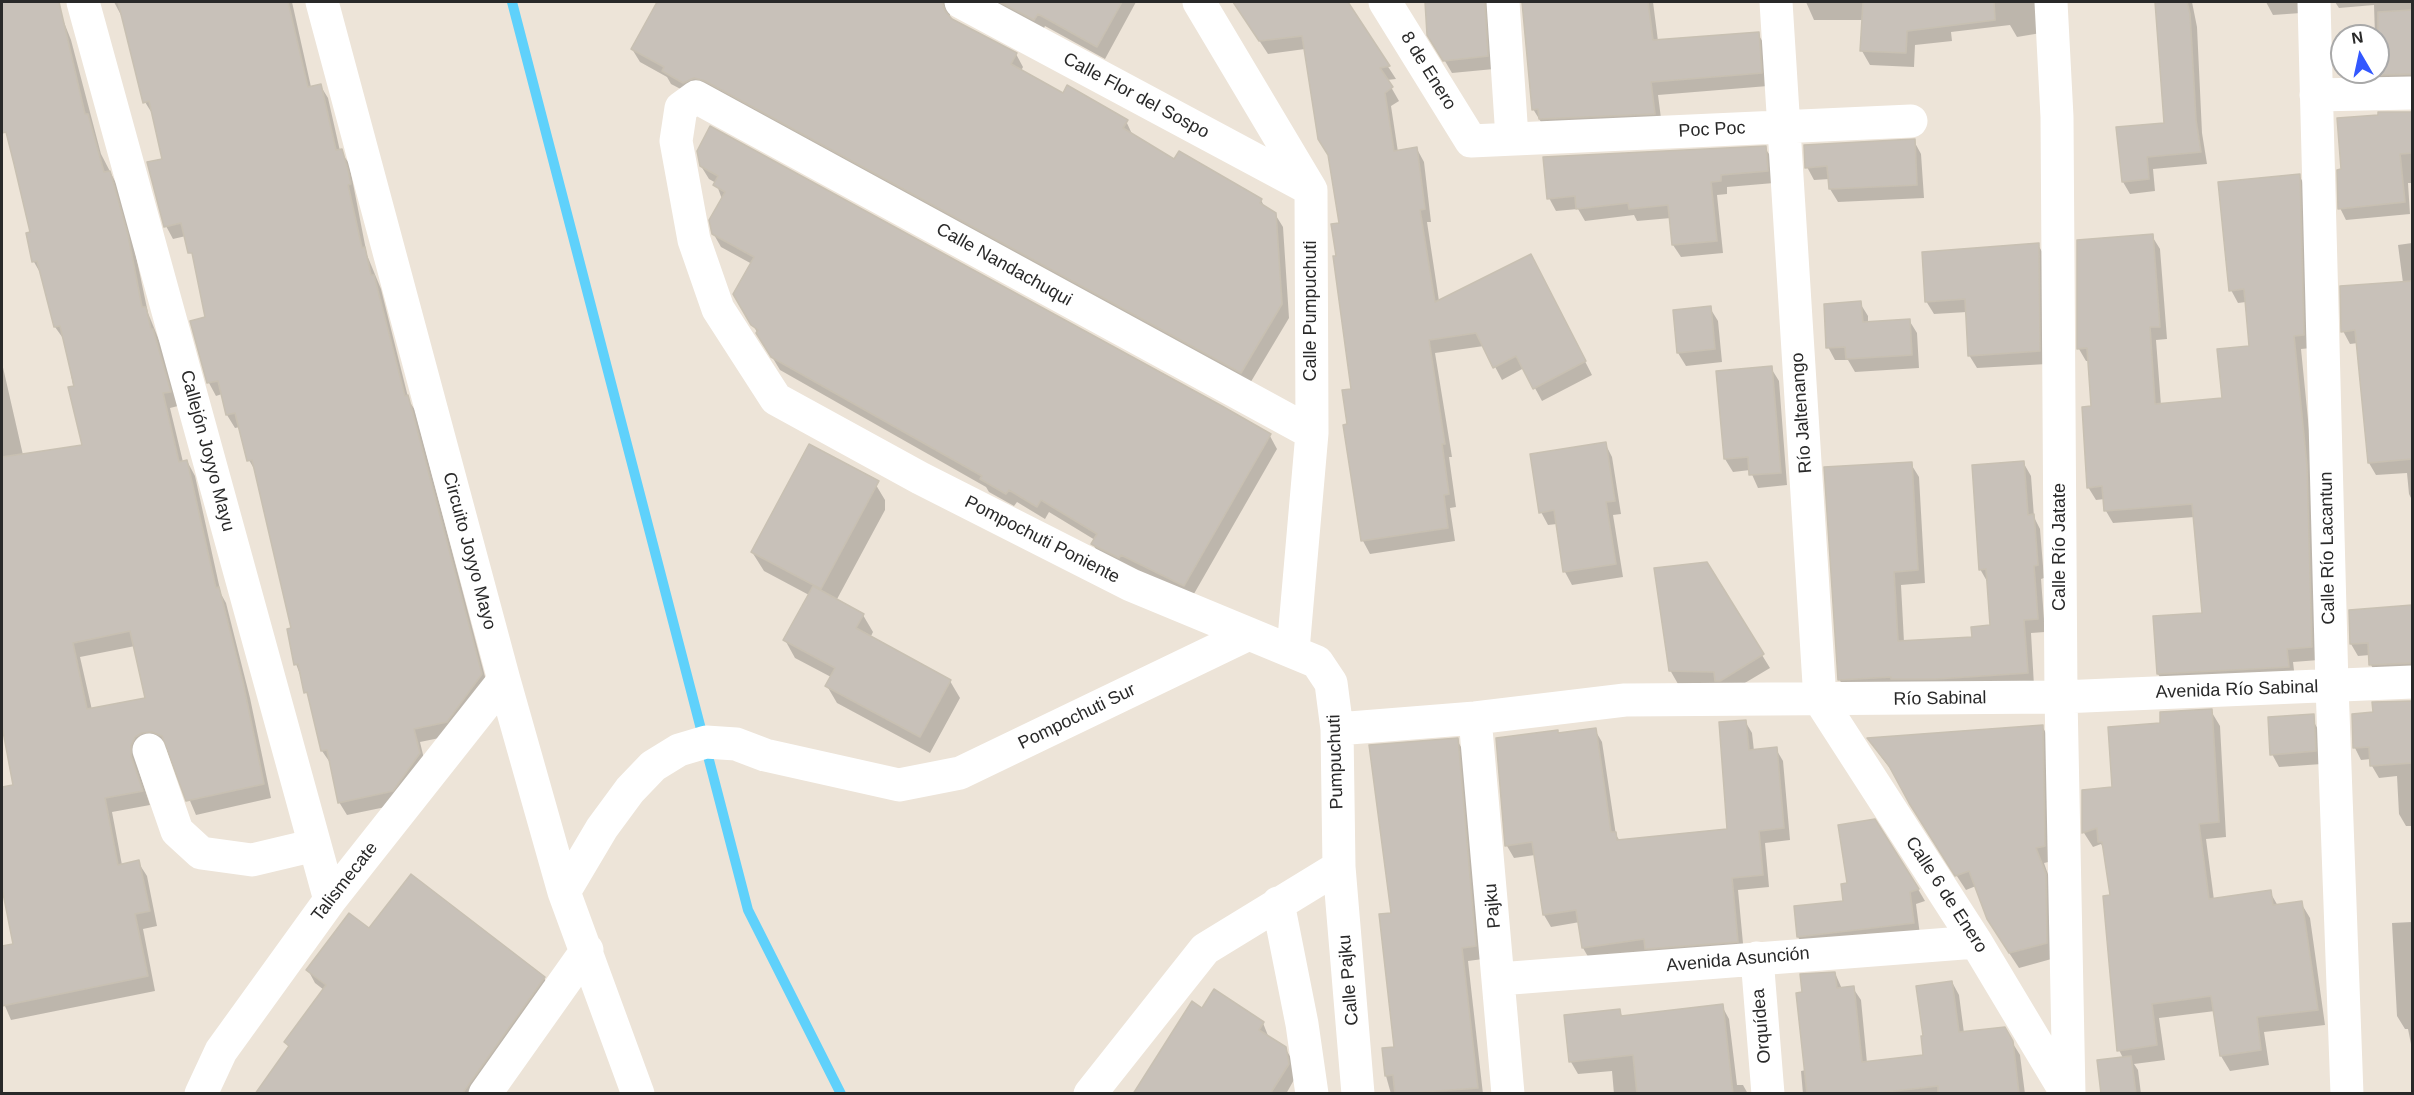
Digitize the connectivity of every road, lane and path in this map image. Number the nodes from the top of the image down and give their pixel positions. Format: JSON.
{"nodes":[{"id":1,"x":83,"y":2,"type":"edge"},
{"id":2,"x":322,"y":2,"type":"edge"},
{"id":3,"x":962,"y":2,"type":"edge"},
{"id":4,"x":1198,"y":2,"type":"edge"},
{"id":5,"x":1385,"y":2,"type":"edge"},
{"id":6,"x":1503,"y":2,"type":"edge"},
{"id":7,"x":1776,"y":2,"type":"edge"},
{"id":8,"x":2051,"y":2,"type":"edge"},
{"id":9,"x":2314,"y":2,"type":"edge"},
{"id":10,"x":2412,"y":93,"type":"edge"},
{"id":11,"x":2316,"y":95,"type":"junction"},
{"id":12,"x":696,"y":98,"type":"joint"},
{"id":13,"x":1911,"y":121,"type":"dead end"},
{"id":14,"x":1784,"y":126,"type":"junction"},
{"id":15,"x":1512,"y":138,"type":"junction"},
{"id":16,"x":1471,"y":141,"type":"joint"},
{"id":17,"x":1311,"y":190,"type":"junction"},
{"id":18,"x":1312,"y":433,"type":"junction"},
{"id":19,"x":1249,"y":634,"type":"junction"},
{"id":20,"x":1305,"y":656,"type":"junction"},
{"id":21,"x":504,"y":680,"type":"junction"},
{"id":22,"x":2412,"y":682,"type":"edge"},
{"id":23,"x":2332,"y":686,"type":"junction"},
{"id":24,"x":2061,"y":697,"type":"junction"},
{"id":25,"x":1820,"y":700,"type":"junction"},
{"id":26,"x":1475,"y":718,"type":"junction"},
{"id":27,"x":1337,"y":729,"type":"junction"},
{"id":28,"x":149,"y":750,"type":"dead end"},
{"id":29,"x":315,"y":845,"type":"junction"},
{"id":30,"x":1339,"y":867,"type":"junction"},
{"id":31,"x":564,"y":892,"type":"junction"},
{"id":32,"x":330,"y":900,"type":"junction"},
{"id":33,"x":1278,"y":903,"type":"junction"},
{"id":34,"x":1976,"y":942,"type":"junction"},
{"id":35,"x":587,"y":950,"type":"junction"},
{"id":36,"x":1757,"y":958,"type":"junction"},
{"id":37,"x":1499,"y":979,"type":"junction"},
{"id":38,"x":201,"y":1094,"type":"edge"},
{"id":39,"x":485,"y":1094,"type":"edge"},
{"id":40,"x":638,"y":1094,"type":"edge"},
{"id":41,"x":1090,"y":1094,"type":"edge"},
{"id":42,"x":1312,"y":1094,"type":"edge"},
{"id":43,"x":1358,"y":1094,"type":"edge"},
{"id":44,"x":1508,"y":1094,"type":"edge"},
{"id":45,"x":1768,"y":1094,"type":"edge"},
{"id":46,"x":2068,"y":1094,"type":"edge"},
{"id":47,"x":2347,"y":1094,"type":"edge"}],
"edges":[{"from":1,"to":29,"type":"street","name":"Callejón Joyyo Mayu"},
{"from":2,"to":21,"type":"street","name":"Circuito Joyyo Mayo"},
{"from":3,"to":17,"type":"street","name":"Calle Flor del Sospo"},
{"from":4,"to":17,"type":"street"},
{"from":5,"to":16,"type":"street","name":"8 de Enero"},
{"from":6,"to":15,"type":"street"},
{"from":7,"to":14,"type":"street","name":"Río Jaltenango"},
{"from":8,"to":24,"type":"street","name":"Calle Río Jatate"},
{"from":9,"to":11,"type":"street","name":"Calle Río Lacantun"},
{"from":10,"to":11,"type":"street"},
{"from":11,"to":23,"type":"street","name":"Calle Río Lacantun"},
{"from":12,"to":18,"type":"street","name":"Calle Nandachuqui"},
{"from":12,"to":19,"type":"street","name":"Pompochuti Poniente"},
{"from":13,"to":14,"type":"street","name":"Poc Poc"},
{"from":14,"to":15,"type":"street","name":"Poc Poc"},
{"from":14,"to":25,"type":"street","name":"Río Jaltenango"},
{"from":15,"to":16,"type":"street","name":"Poc Poc"},
{"from":17,"to":18,"type":"street","name":"Calle Pumpuchuti"},
{"from":18,"to":20,"type":"street","name":"Calle Pumpuchuti"},
{"from":19,"to":20,"type":"street","name":"Pompochuti Poniente"},
{"from":19,"to":31,"type":"street","name":"Pompochuti Sur"},
{"from":20,"to":27,"type":"street","name":"Pumpuchuti"},
{"from":21,"to":31,"type":"street","name":"Circuito Joyyo Mayo"},
{"from":21,"to":32,"type":"street","name":"Talismecate"},
{"from":22,"to":23,"type":"street","name":"Avenida Río Sabinal"},
{"from":23,"to":24,"type":"street","name":"Avenida Río Sabinal"},
{"from":23,"to":47,"type":"street","name":"Calle Río Lacantun"},
{"from":24,"to":25,"type":"street","name":"Río Sabinal"},
{"from":24,"to":46,"type":"street","name":"Calle Río Jatate"},
{"from":25,"to":26,"type":"street","name":"Río Sabinal"},
{"from":25,"to":34,"type":"street","name":"Calle 6 de Enero"},
{"from":26,"to":27,"type":"street"},
{"from":26,"to":37,"type":"street","name":"Pajku"},
{"from":27,"to":30,"type":"street","name":"Pumpuchuti"},
{"from":28,"to":29,"type":"street"},
{"from":29,"to":32,"type":"street","name":"Callejón Joyyo Mayu"},
{"from":30,"to":33,"type":"street"},
{"from":30,"to":43,"type":"street","name":"Calle Pajku"},
{"from":31,"to":35,"type":"street","name":"Circuito Joyyo Mayo"},
{"from":32,"to":38,"type":"street","name":"Talismecate"},
{"from":33,"to":41,"type":"street"},
{"from":33,"to":42,"type":"street"},
{"from":34,"to":36,"type":"street","name":"Avenida Asunción"},
{"from":34,"to":46,"type":"street","name":"Calle 6 de Enero"},
{"from":35,"to":39,"type":"street"},
{"from":35,"to":40,"type":"street","name":"Circuito Joyyo Mayo"},
{"from":36,"to":37,"type":"street","name":"Avenida Asunción"},
{"from":36,"to":45,"type":"street","name":"Orquídea"},
{"from":37,"to":44,"type":"street","name":"Pajku"}]}
